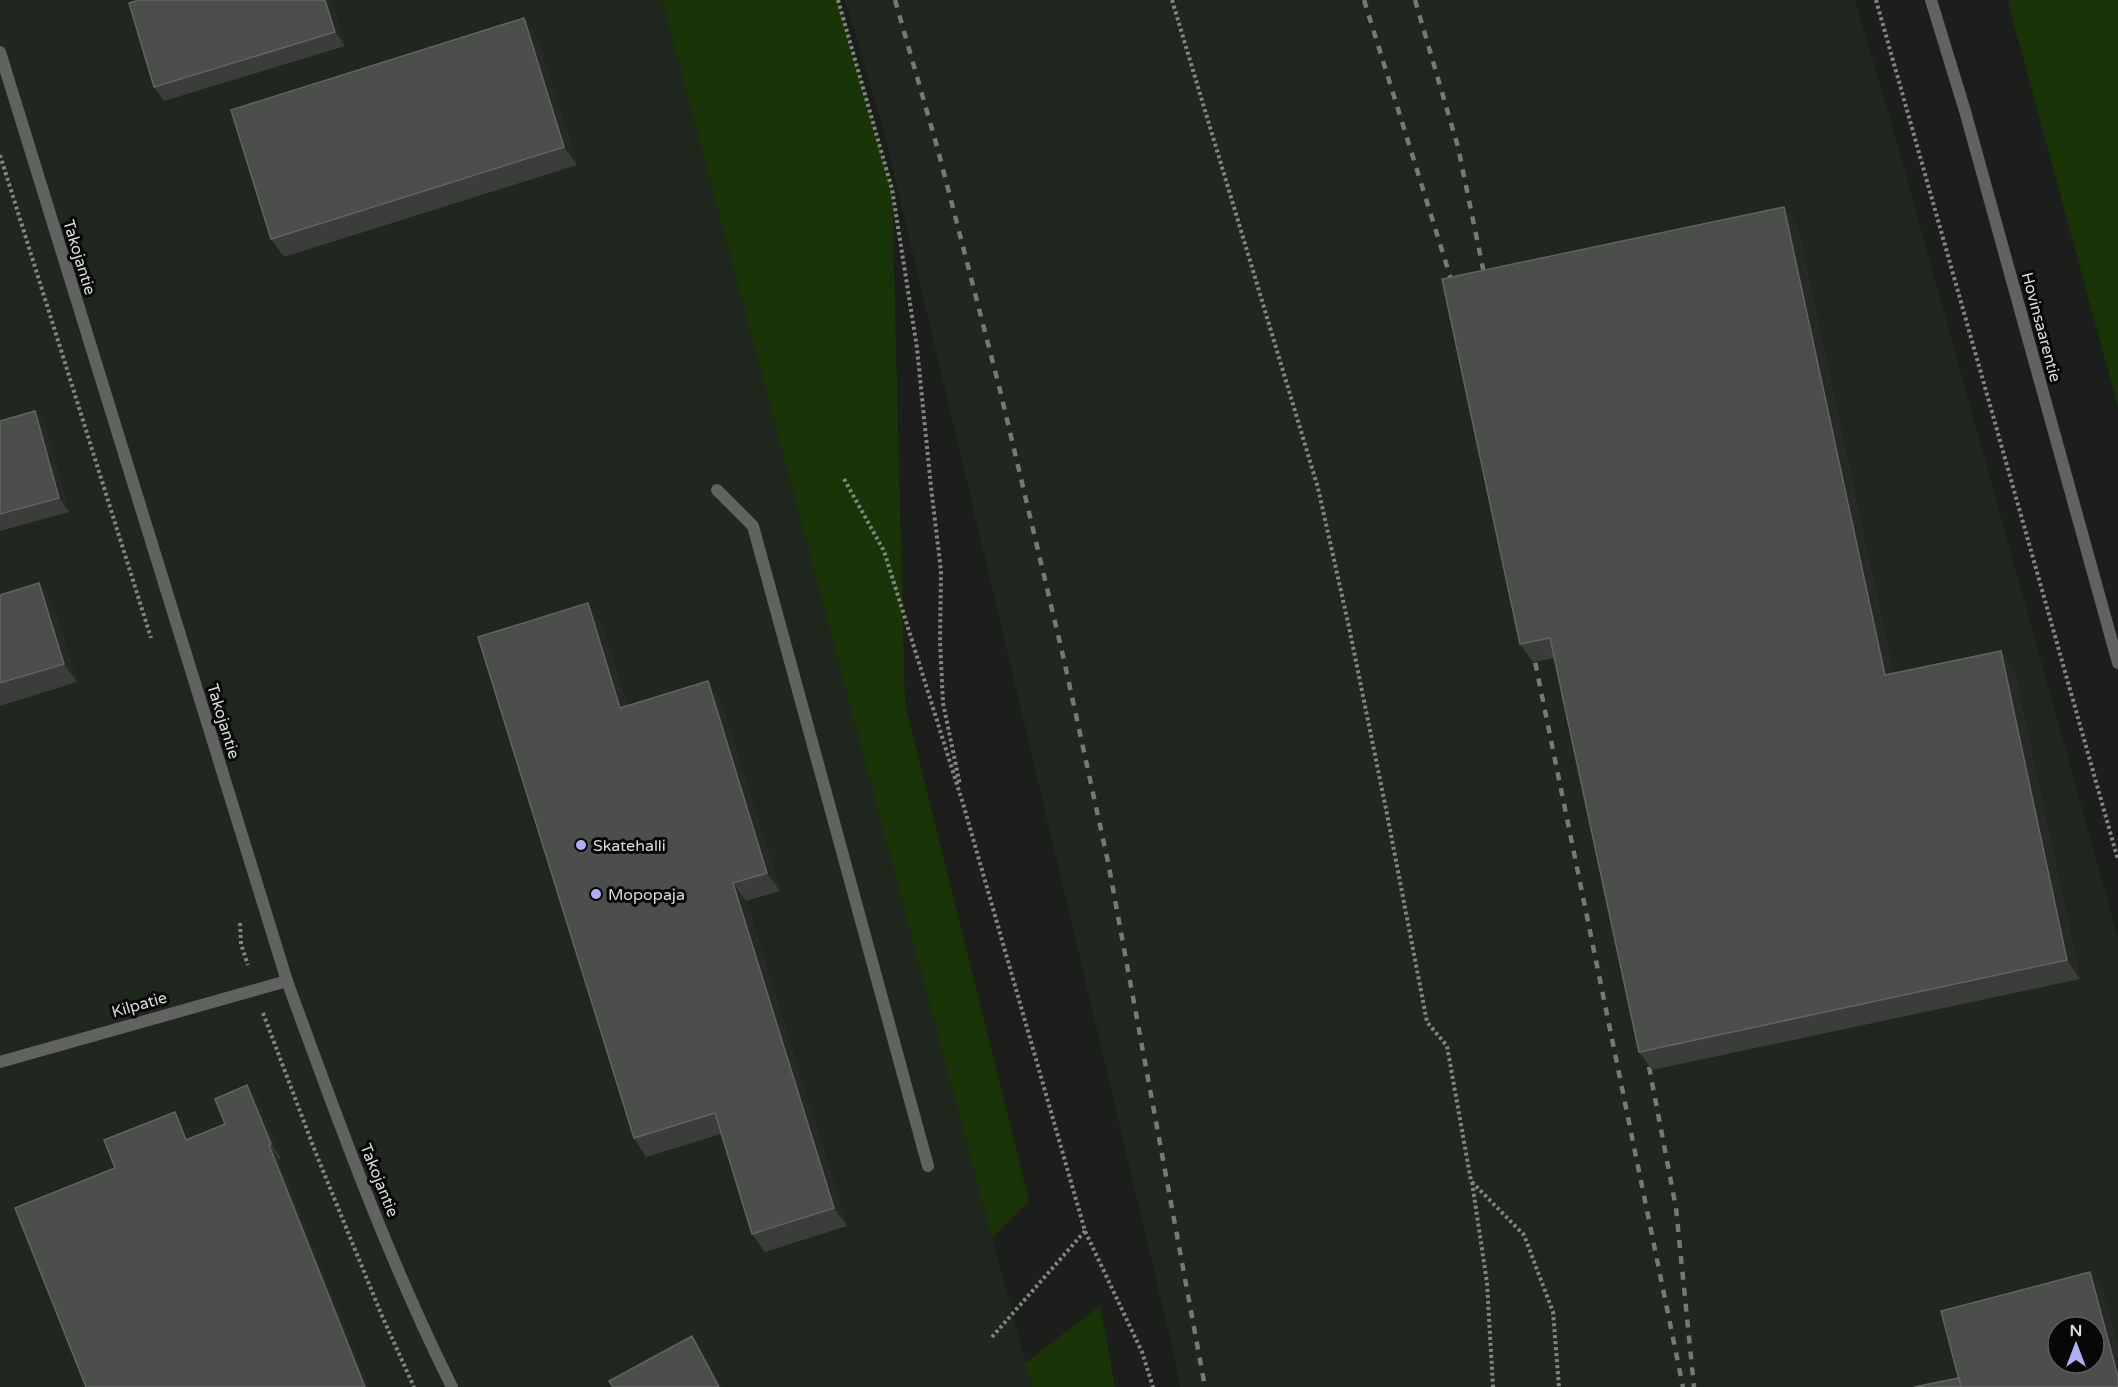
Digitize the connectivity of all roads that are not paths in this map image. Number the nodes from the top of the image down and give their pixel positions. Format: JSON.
{"nodes":[{"id":1,"x":1931,"y":0,"type":"edge"},
{"id":2,"x":0,"y":52,"type":"edge"},
{"id":3,"x":717,"y":490,"type":"dead end"},
{"id":4,"x":2118,"y":663,"type":"edge"},
{"id":5,"x":287,"y":981,"type":"junction"},
{"id":6,"x":0,"y":1062,"type":"edge"},
{"id":7,"x":928,"y":1166,"type":"dead end"},
{"id":8,"x":452,"y":1387,"type":"edge"}],
"edges":[{"from":1,"to":4,"type":"street","name":"Hovinsaarentie"},
{"from":2,"to":5,"type":"street","name":"Takojantie"},
{"from":3,"to":7,"type":"street"},
{"from":5,"to":6,"type":"street","name":"Kilpatie"},
{"from":5,"to":8,"type":"street","name":"Takojantie"}]}
